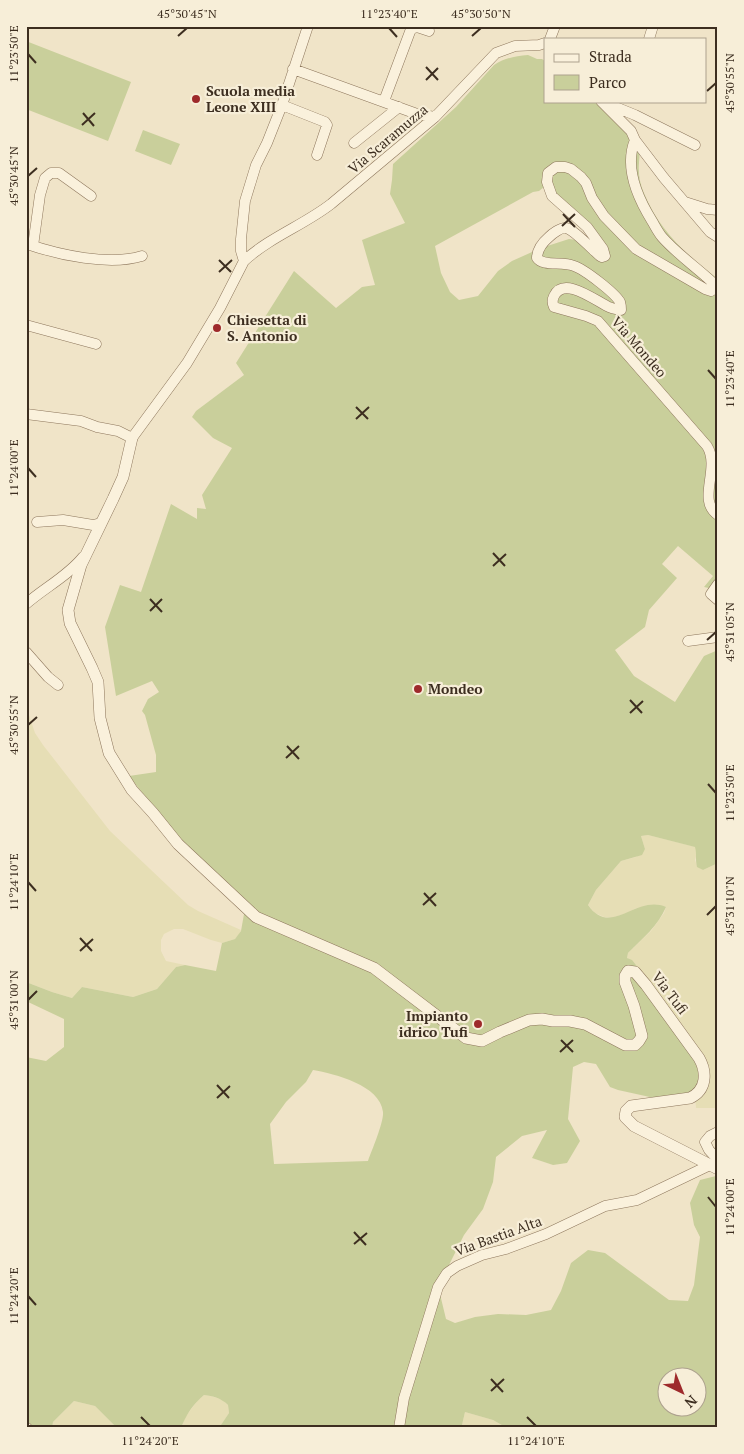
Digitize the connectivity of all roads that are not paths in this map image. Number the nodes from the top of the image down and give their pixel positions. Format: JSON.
{"nodes":[{"id":1,"x":308,"y":26,"type":"edge"},
{"id":2,"x":555,"y":26,"type":"edge"},
{"id":3,"x":653,"y":26,"type":"edge"},
{"id":4,"x":429,"y":31,"type":"dead end"},
{"id":5,"x":549,"y":38,"type":"edge"},
{"id":6,"x":649,"y":38,"type":"edge"},
{"id":7,"x":544,"y":44,"type":"edge"},
{"id":8,"x":293,"y":69,"type":"junction"},
{"id":9,"x":384,"y":101,"type":"junction"},
{"id":10,"x":602,"y":102,"type":"edge"},
{"id":11,"x":282,"y":105,"type":"junction"},
{"id":12,"x":399,"y":107,"type":"junction"},
{"id":13,"x":435,"y":117,"type":"junction"},
{"id":14,"x":635,"y":140,"type":"junction"},
{"id":15,"x":354,"y":143,"type":"dead end"},
{"id":16,"x":695,"y":145,"type":"dead end"},
{"id":17,"x":317,"y":156,"type":"dead end"},
{"id":18,"x":91,"y":196,"type":"dead end"},
{"id":19,"x":684,"y":202,"type":"junction"},
{"id":20,"x":718,"y":210,"type":"edge"},
{"id":21,"x":718,"y":237,"type":"edge"},
{"id":22,"x":29,"y":245,"type":"edge"},
{"id":23,"x":142,"y":256,"type":"dead end"},
{"id":24,"x":244,"y":261,"type":"junction"},
{"id":25,"x":26,"y":325,"type":"edge"},
{"id":26,"x":96,"y":344,"type":"dead end"},
{"id":27,"x":26,"y":414,"type":"edge"},
{"id":28,"x":132,"y":438,"type":"junction"},
{"id":29,"x":718,"y":515,"type":"edge"},
{"id":30,"x":37,"y":522,"type":"dead end"},
{"id":31,"x":101,"y":523,"type":"junction"},
{"id":32,"x":86,"y":555,"type":"junction"},
{"id":33,"x":718,"y":584,"type":"edge"},
{"id":34,"x":718,"y":600,"type":"edge"},
{"id":35,"x":26,"y":604,"type":"edge"},
{"id":36,"x":718,"y":638,"type":"edge"},
{"id":37,"x":688,"y":641,"type":"dead end"},
{"id":38,"x":26,"y":652,"type":"edge"},
{"id":39,"x":58,"y":685,"type":"dead end"},
{"id":40,"x":718,"y":1132,"type":"edge"},
{"id":41,"x":715,"y":1165,"type":"edge"},
{"id":42,"x":399,"y":1428,"type":"edge"}],
"edges":[{"from":1,"to":8,"type":"street"},
{"from":2,"to":5,"type":"street","name":"Via Scaramuzza"},
{"from":3,"to":6,"type":"street"},
{"from":4,"to":9,"type":"street"},
{"from":7,"to":13,"type":"street","name":"Via Scaramuzza"},
{"from":8,"to":9,"type":"street"},
{"from":8,"to":11,"type":"street"},
{"from":9,"to":12,"type":"street"},
{"from":10,"to":14,"type":"street"},
{"from":10,"to":16,"type":"street"},
{"from":11,"to":17,"type":"street"},
{"from":11,"to":24,"type":"street"},
{"from":12,"to":13,"type":"street"},
{"from":12,"to":15,"type":"street"},
{"from":13,"to":24,"type":"street","name":"Via Scaramuzza"},
{"from":14,"to":19,"type":"street"},
{"from":14,"to":29,"type":"street","name":"Via Mondeo"},
{"from":18,"to":22,"type":"street"},
{"from":19,"to":20,"type":"street"},
{"from":19,"to":21,"type":"street"},
{"from":22,"to":23,"type":"street"},
{"from":24,"to":28,"type":"street"},
{"from":25,"to":26,"type":"street"},
{"from":27,"to":28,"type":"street"},
{"from":28,"to":31,"type":"street"},
{"from":30,"to":31,"type":"street"},
{"from":31,"to":32,"type":"street"},
{"from":32,"to":35,"type":"street"},
{"from":32,"to":41,"type":"street","name":"Via Tufi"},
{"from":33,"to":34,"type":"street"},
{"from":36,"to":37,"type":"street"},
{"from":38,"to":39,"type":"street"},
{"from":40,"to":41,"type":"street"},
{"from":41,"to":42,"type":"street","name":"Via Bastia Alta"}]}
